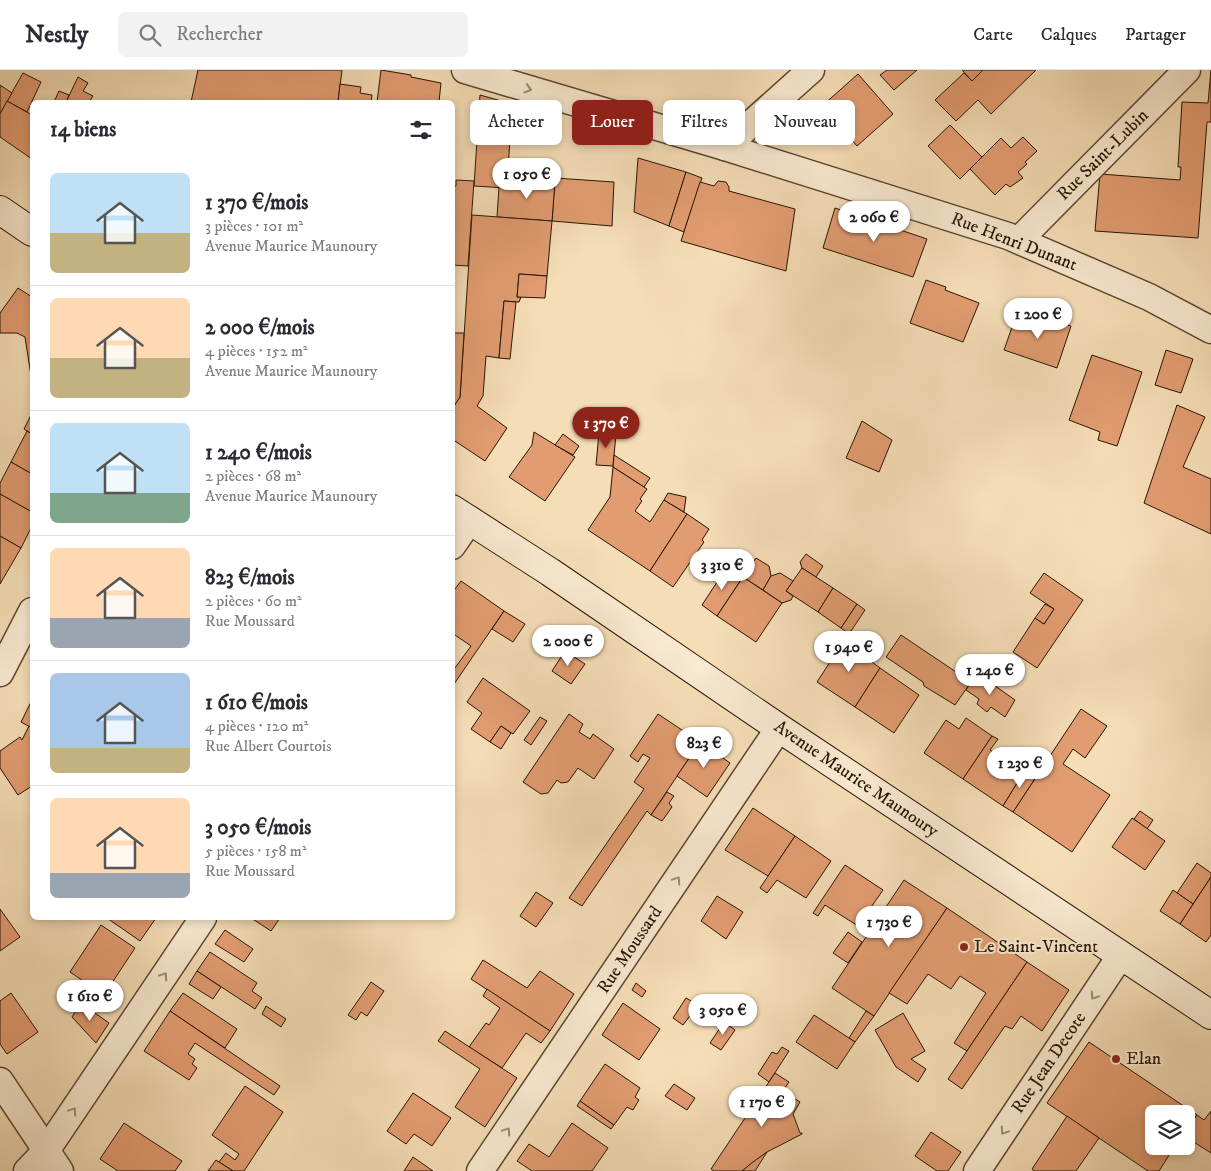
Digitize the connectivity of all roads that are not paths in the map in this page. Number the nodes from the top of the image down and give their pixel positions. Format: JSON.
{"nodes":[{"id":1,"x":465,"y":70,"type":"edge"},
{"id":2,"x":811,"y":70,"type":"edge"},
{"id":3,"x":1187,"y":70,"type":"edge"},
{"id":4,"x":725,"y":147,"type":"junction"},
{"id":5,"x":0,"y":210,"type":"edge"},
{"id":6,"x":30,"y":231,"type":"edge"},
{"id":7,"x":1020,"y":240,"type":"junction"},
{"id":8,"x":1211,"y":330,"type":"edge"},
{"id":9,"x":461,"y":515,"type":"edge"},
{"id":10,"x":455,"y":536,"type":"edge"},
{"id":11,"x":30,"y":615,"type":"edge"},
{"id":12,"x":0,"y":673,"type":"edge"},
{"id":13,"x":779,"y":728,"type":"junction"},
{"id":14,"x":202,"y":920,"type":"edge"},
{"id":15,"x":1121,"y":955,"type":"junction"},
{"id":16,"x":1211,"y":1015,"type":"edge"},
{"id":17,"x":0,"y":1081,"type":"edge"},
{"id":18,"x":53,"y":1161,"type":"edge"},
{"id":19,"x":27,"y":1171,"type":"edge"},
{"id":20,"x":480,"y":1171,"type":"edge"},
{"id":21,"x":977,"y":1171,"type":"edge"}],
"edges":[{"from":1,"to":4,"type":"street","name":"Rue Henri Dunant","one_way":true},
{"from":2,"to":4,"type":"street"},
{"from":3,"to":7,"type":"street","name":"Rue Saint-Lubin"},
{"from":4,"to":7,"type":"street","name":"Rue Henri Dunant"},
{"from":5,"to":6,"type":"main road"},
{"from":7,"to":8,"type":"street","name":"Rue Henri Dunant"},
{"from":9,"to":10,"type":"street"},
{"from":9,"to":13,"type":"main road","name":"Avenue Maurice Maunoury"},
{"from":11,"to":12,"type":"street"},
{"from":13,"to":15,"type":"main road","name":"Avenue Maurice Maunoury"},
{"from":20,"to":13,"type":"street","name":"Rue Moussard","one_way":true},
{"from":18,"to":14,"type":"street","one_way":true},
{"from":15,"to":16,"type":"main road","name":"Avenue Maurice Maunoury"},
{"from":15,"to":21,"type":"street","name":"Rue Jean Decote","one_way":true},
{"from":17,"to":18,"type":"street"},
{"from":18,"to":19,"type":"street"}]}
